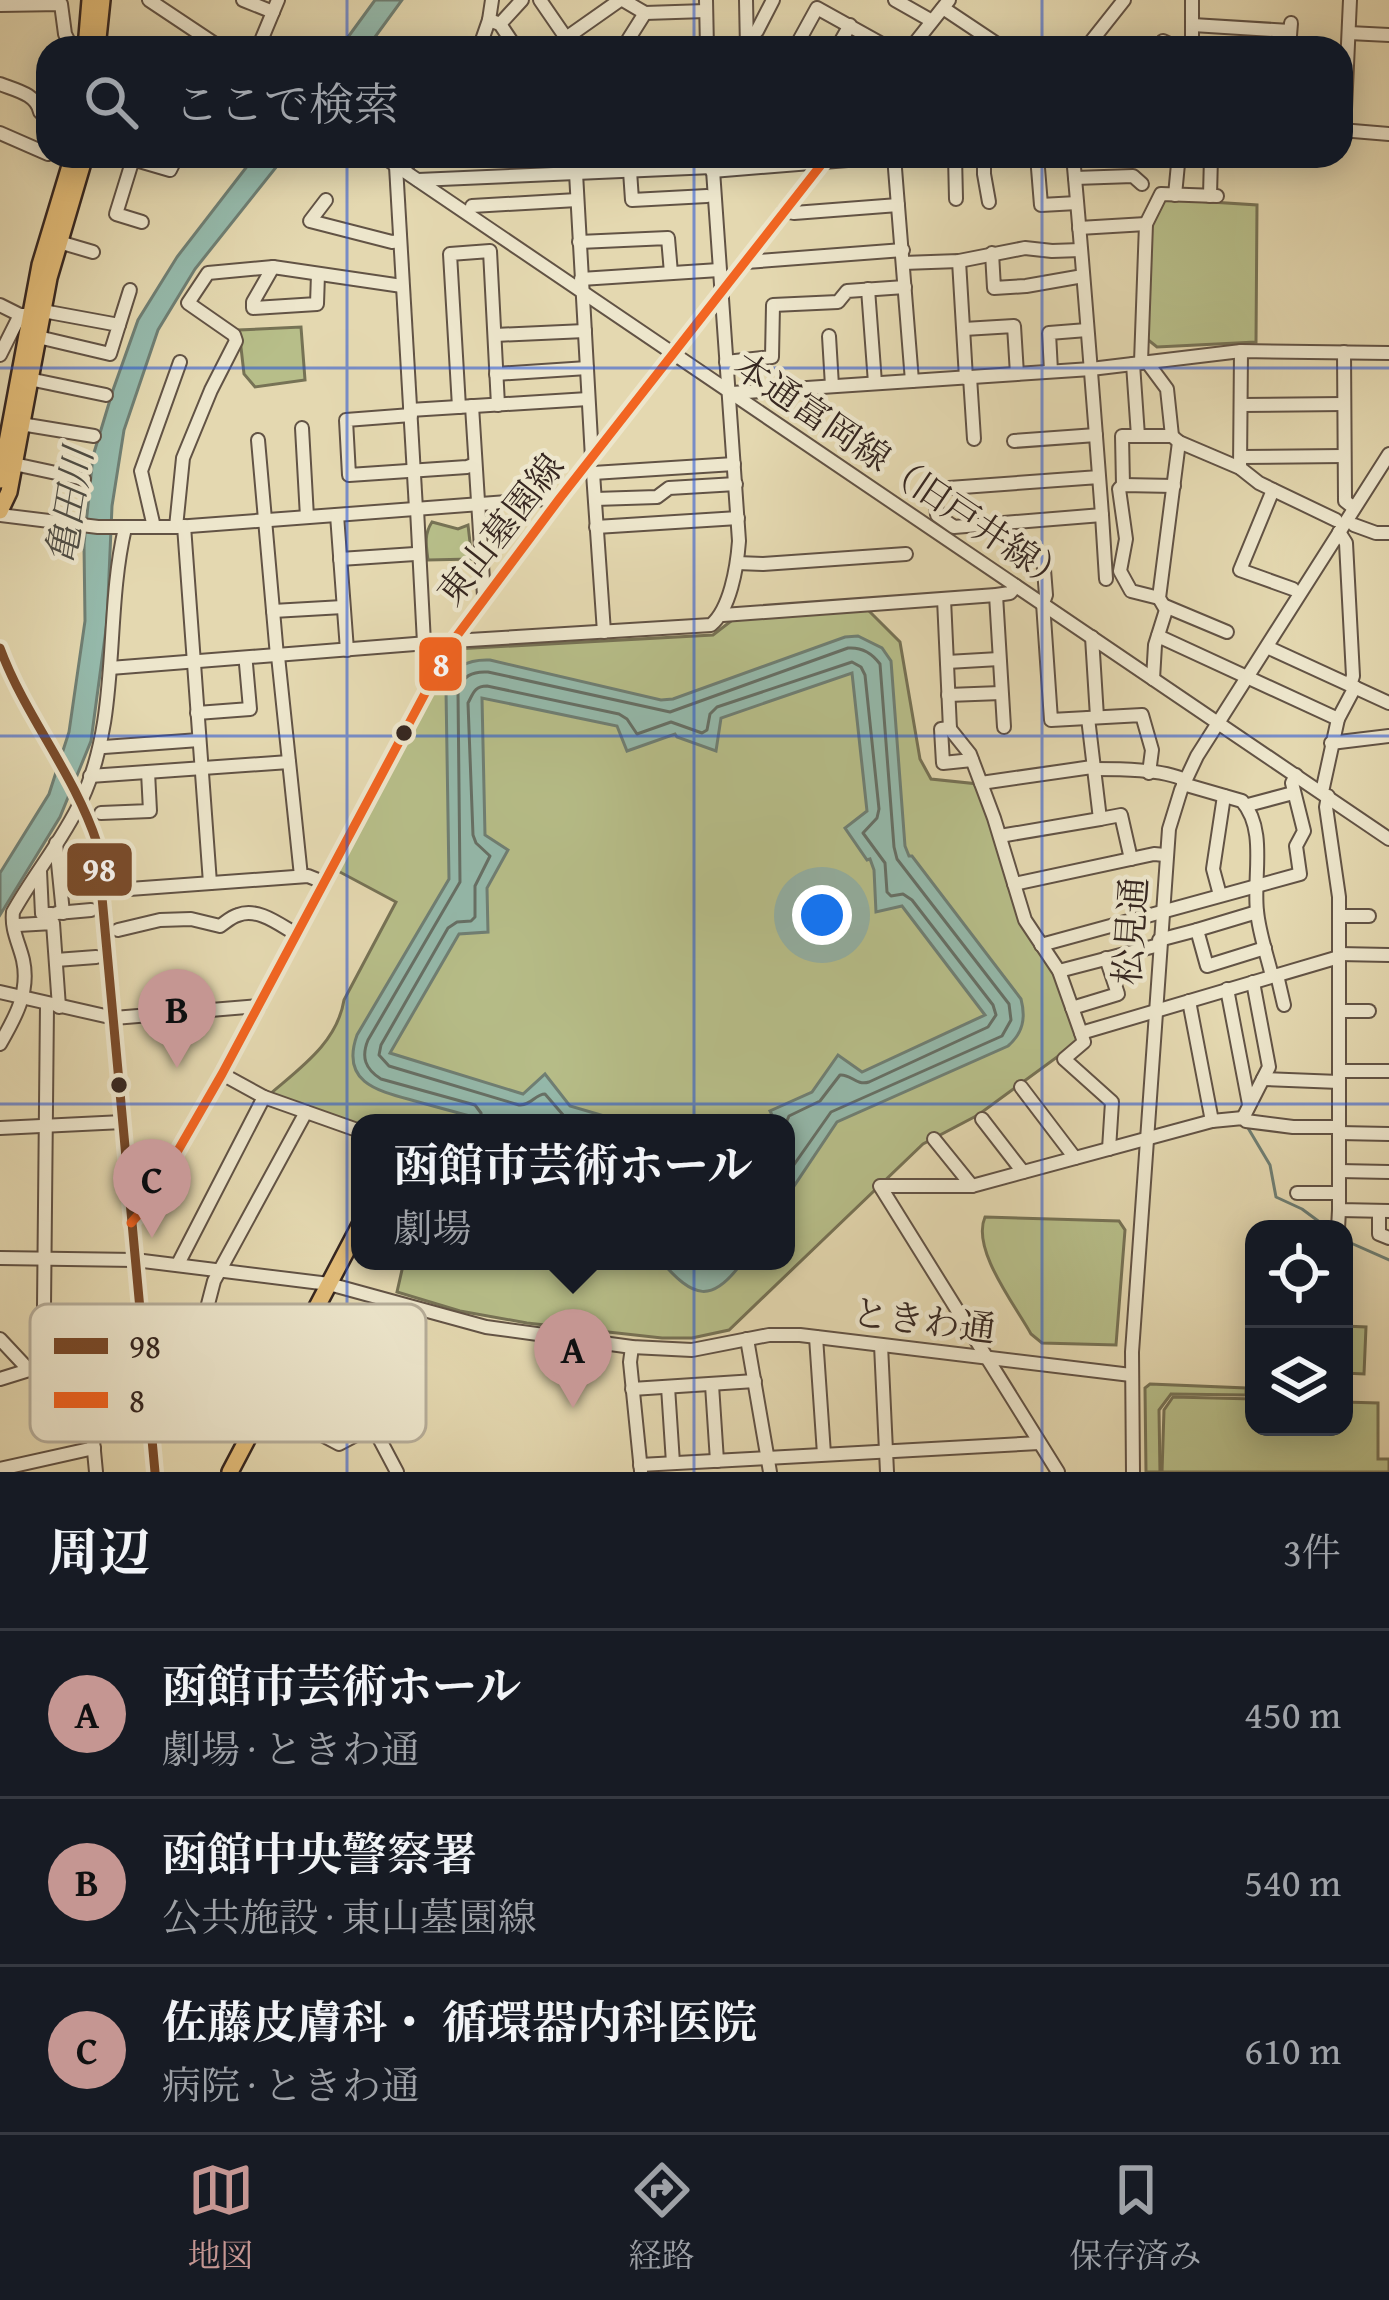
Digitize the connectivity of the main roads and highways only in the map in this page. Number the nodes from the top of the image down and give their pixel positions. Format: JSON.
{"nodes":[{"id":1,"x":90,"y":0,"type":"edge"},
{"id":2,"x":103,"y":0,"type":"edge"},
{"id":3,"x":87,"y":36,"type":"edge"},
{"id":4,"x":98,"y":36,"type":"edge"},
{"id":5,"x":73,"y":168,"type":"edge"},
{"id":6,"x":74,"y":168,"type":"edge"},
{"id":7,"x":31,"y":314,"type":"junction"},
{"id":8,"x":6,"y":463,"type":"edge"},
{"id":9,"x":0,"y":480,"type":"edge"},
{"id":10,"x":0,"y":513,"type":"edge"},
{"id":11,"x":351,"y":1242,"type":"edge"},
{"id":12,"x":319,"y":1304,"type":"edge"},
{"id":13,"x":245,"y":1442,"type":"edge"},
{"id":14,"x":230,"y":1472,"type":"edge"}],
"edges":[{"from":1,"to":3,"type":"main road"},
{"from":2,"to":4,"type":"main road"},
{"from":5,"to":7,"type":"main road"},
{"from":6,"to":7,"type":"main road"},
{"from":7,"to":8,"type":"main road"},
{"from":7,"to":8,"type":"main road"},
{"from":8,"to":9,"type":"main road"},
{"from":8,"to":10,"type":"main road"},
{"from":11,"to":12,"type":"main road"},
{"from":13,"to":14,"type":"main road"}]}
